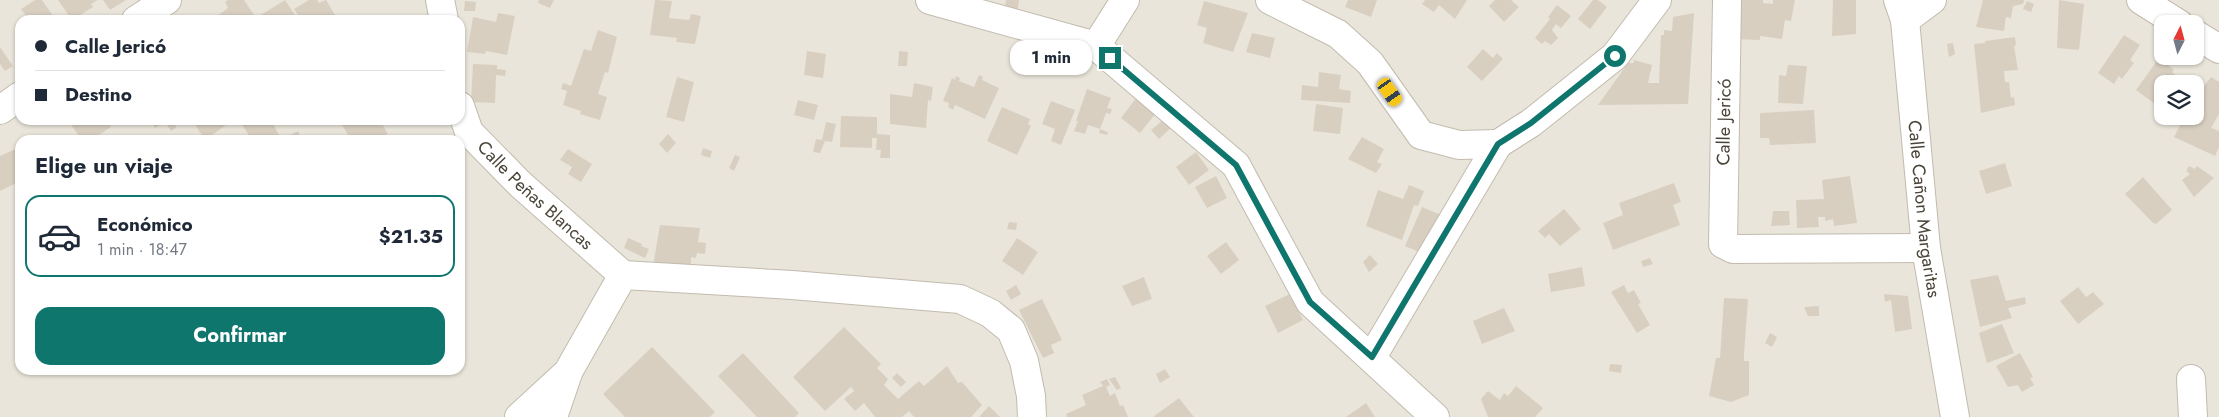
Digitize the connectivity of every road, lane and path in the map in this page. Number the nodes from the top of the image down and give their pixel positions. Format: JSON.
{"nodes":[{"id":1,"x":167,"y":0,"type":"edge"},
{"id":2,"x":440,"y":0,"type":"edge"},
{"id":3,"x":930,"y":0,"type":"edge"},
{"id":4,"x":1125,"y":0,"type":"edge"},
{"id":5,"x":1270,"y":0,"type":"edge"},
{"id":6,"x":1657,"y":0,"type":"edge"},
{"id":7,"x":1727,"y":0,"type":"edge"},
{"id":8,"x":1932,"y":0,"type":"edge"},
{"id":9,"x":2141,"y":0,"type":"edge"},
{"id":10,"x":1901,"y":10,"type":"edge"},
{"id":11,"x":144,"y":15,"type":"edge"},
{"id":12,"x":443,"y":15,"type":"edge"},
{"id":13,"x":2164,"y":15,"type":"edge"},
{"id":14,"x":2204,"y":40,"type":"edge"},
{"id":15,"x":1096,"y":46,"type":"junction"},
{"id":16,"x":2219,"y":49,"type":"edge"},
{"id":17,"x":15,"y":100,"type":"edge"},
{"id":18,"x":0,"y":110,"type":"edge"},
{"id":19,"x":465,"y":120,"type":"edge"},
{"id":20,"x":1498,"y":144,"type":"junction"},
{"id":21,"x":1926,"y":248,"type":"junction"},
{"id":22,"x":623,"y":274,"type":"junction"},
{"id":23,"x":1372,"y":357,"type":"junction"},
{"id":24,"x":568,"y":372,"type":"junction"},
{"id":25,"x":2191,"y":379,"type":"dead end"},
{"id":26,"x":558,"y":413,"type":"edge"},
{"id":27,"x":519,"y":417,"type":"edge"},
{"id":28,"x":1032,"y":417,"type":"edge"},
{"id":29,"x":1435,"y":417,"type":"edge"},
{"id":30,"x":1955,"y":417,"type":"edge"},
{"id":31,"x":2194,"y":417,"type":"edge"}],
"edges":[{"from":1,"to":11,"type":"street"},
{"from":2,"to":12,"type":"street"},
{"from":3,"to":15,"type":"street"},
{"from":4,"to":15,"type":"street"},
{"from":5,"to":20,"type":"street"},
{"from":6,"to":20,"type":"street"},
{"from":7,"to":21,"type":"street","name":"Calle Jericó"},
{"from":8,"to":10,"type":"street"},
{"from":9,"to":13,"type":"street"},
{"from":10,"to":21,"type":"street","name":"Calle Cañon Margaritas"},
{"from":14,"to":16,"type":"street"},
{"from":15,"to":23,"type":"street"},
{"from":17,"to":18,"type":"street"},
{"from":19,"to":22,"type":"street","name":"Calle Peñas Blancas"},
{"from":20,"to":23,"type":"street"},
{"from":21,"to":30,"type":"street","name":"Calle Cañon Margaritas"},
{"from":22,"to":24,"type":"street"},
{"from":22,"to":28,"type":"street"},
{"from":23,"to":29,"type":"street"},
{"from":24,"to":26,"type":"street"},
{"from":24,"to":27,"type":"street"},
{"from":25,"to":31,"type":"street"}]}
